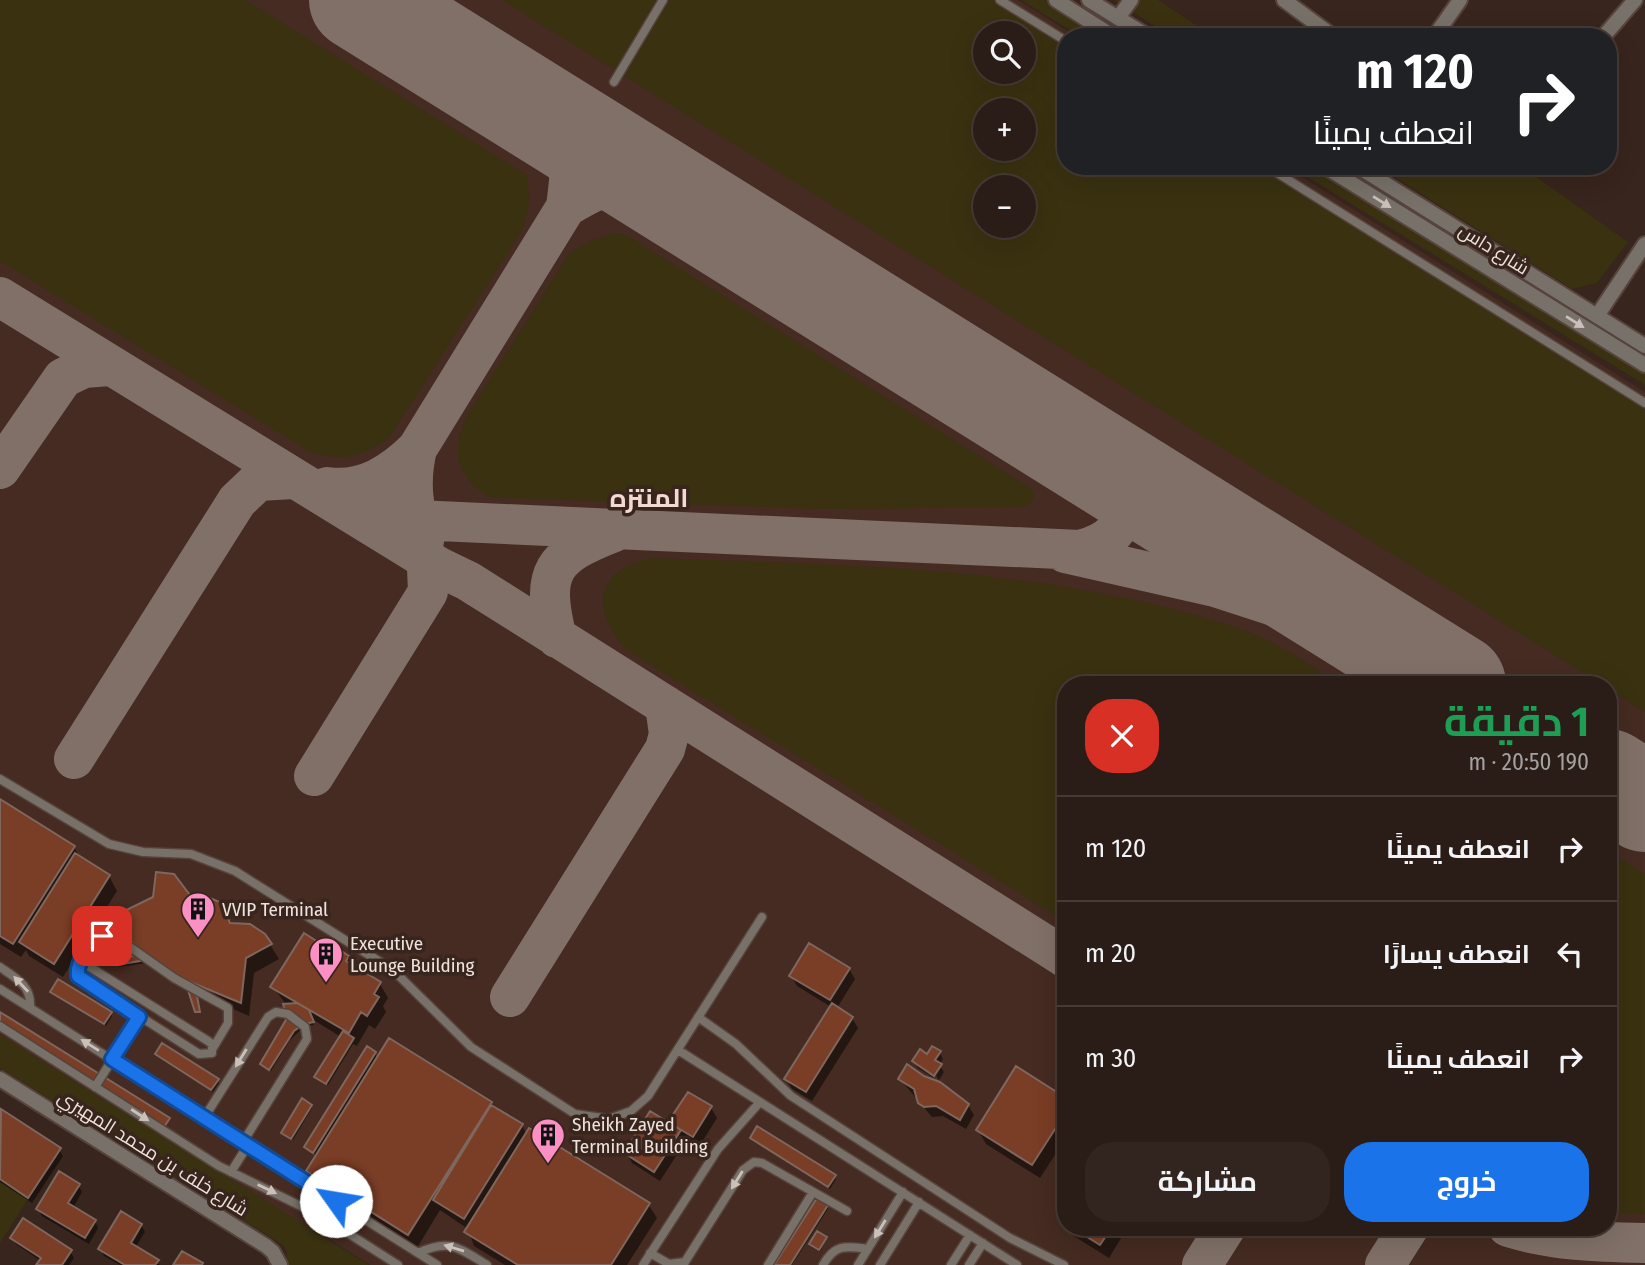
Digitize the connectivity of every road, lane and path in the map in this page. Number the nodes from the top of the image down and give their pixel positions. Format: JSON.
{"nodes":[{"id":1,"x":663,"y":0,"type":"edge"},
{"id":2,"x":1000,"y":0,"type":"edge"},
{"id":3,"x":1056,"y":0,"type":"edge"},
{"id":4,"x":1089,"y":0,"type":"edge"},
{"id":5,"x":1131,"y":0,"type":"edge"},
{"id":6,"x":1284,"y":0,"type":"edge"},
{"id":7,"x":1460,"y":0,"type":"edge"},
{"id":8,"x":1635,"y":0,"type":"edge"},
{"id":9,"x":1118,"y":18,"type":"junction"},
{"id":10,"x":1100,"y":28,"type":"edge"},
{"id":11,"x":1134,"y":28,"type":"edge"},
{"id":12,"x":1322,"y":28,"type":"edge"},
{"id":13,"x":1440,"y":28,"type":"edge"},
{"id":14,"x":1611,"y":28,"type":"edge"},
{"id":15,"x":1057,"y":35,"type":"edge"},
{"id":16,"x":614,"y":82,"type":"dead end"},
{"id":17,"x":1280,"y":175,"type":"edge"},
{"id":18,"x":1339,"y":175,"type":"edge"},
{"id":19,"x":1371,"y":175,"type":"edge"},
{"id":20,"x":1645,"y":244,"type":"edge"},
{"id":21,"x":1597,"y":316,"type":"junction"},
{"id":22,"x":1645,"y":346,"type":"edge"},
{"id":23,"x":1645,"y":365,"type":"edge"},
{"id":24,"x":1645,"y":403,"type":"edge"},
{"id":25,"x":0,"y":779,"type":"edge"},
{"id":26,"x":762,"y":917,"type":"dead end"},
{"id":27,"x":0,"y":967,"type":"edge"},
{"id":28,"x":78,"y":968,"type":"junction"},
{"id":29,"x":0,"y":989,"type":"edge"},
{"id":30,"x":30,"y":1008,"type":"junction"},
{"id":31,"x":139,"y":1017,"type":"junction"},
{"id":32,"x":698,"y":1017,"type":"junction"},
{"id":33,"x":0,"y":1026,"type":"edge"},
{"id":34,"x":213,"y":1048,"type":"junction"},
{"id":35,"x":678,"y":1050,"type":"junction"},
{"id":36,"x":112,"y":1059,"type":"junction"},
{"id":37,"x":0,"y":1079,"type":"edge"},
{"id":38,"x":95,"y":1087,"type":"junction"},
{"id":39,"x":760,"y":1102,"type":"junction"},
{"id":40,"x":204,"y":1118,"type":"junction"},
{"id":41,"x":245,"y":1144,"type":"junction"},
{"id":42,"x":231,"y":1172,"type":"junction"},
{"id":43,"x":813,"y":1192,"type":"junction"},
{"id":44,"x":903,"y":1192,"type":"junction"},
{"id":45,"x":919,"y":1202,"type":"junction"},
{"id":46,"x":847,"y":1211,"type":"dead end"},
{"id":47,"x":970,"y":1235,"type":"junction"},
{"id":48,"x":983,"y":1243,"type":"junction"},
{"id":49,"x":867,"y":1249,"type":"junction"},
{"id":50,"x":418,"y":1253,"type":"junction"},
{"id":51,"x":650,"y":1253,"type":"junction"},
{"id":52,"x":684,"y":1264,"type":"edge"},
{"id":53,"x":280,"y":1265,"type":"edge"},
{"id":54,"x":398,"y":1265,"type":"edge"},
{"id":55,"x":438,"y":1265,"type":"edge"},
{"id":56,"x":487,"y":1265,"type":"edge"},
{"id":57,"x":643,"y":1265,"type":"edge"},
{"id":58,"x":768,"y":1265,"type":"edge"},
{"id":59,"x":822,"y":1265,"type":"edge"},
{"id":60,"x":858,"y":1265,"type":"edge"},
{"id":61,"x":880,"y":1265,"type":"edge"},
{"id":62,"x":951,"y":1265,"type":"edge"},
{"id":63,"x":968,"y":1265,"type":"edge"},
{"id":64,"x":1017,"y":1265,"type":"edge"},
{"id":65,"x":1064,"y":1265,"type":"edge"}],
"edges":[{"from":1,"to":16,"type":"lane"},
{"from":2,"to":15,"type":"lane"},
{"from":3,"to":10,"type":"street"},
{"from":4,"to":9,"type":"street"},
{"from":5,"to":9,"type":"street"},
{"from":6,"to":12,"type":"street"},
{"from":7,"to":13,"type":"street"},
{"from":8,"to":14,"type":"street"},
{"from":9,"to":11,"type":"street"},
{"from":17,"to":24,"type":"lane"},
{"from":18,"to":23,"type":"street","name":"شارع داس","one_way":true},
{"from":19,"to":21,"type":"street","name":"شارع داس"},
{"from":20,"to":21,"type":"street"},
{"from":21,"to":22,"type":"street","name":"شارع داس"},
{"from":25,"to":35,"type":"lane"},
{"from":26,"to":32,"type":"lane"},
{"from":30,"to":27,"type":"lane","one_way":true},
{"from":28,"to":31,"type":"lane"},
{"from":28,"to":34,"type":"lane"},
{"from":28,"to":34,"type":"lane"},
{"from":29,"to":30,"type":"lane"},
{"from":36,"to":30,"type":"lane","one_way":true},
{"from":31,"to":34,"type":"lane"},
{"from":31,"to":36,"type":"lane"},
{"from":32,"to":35,"type":"lane"},
{"from":32,"to":65,"type":"lane"},
{"from":33,"to":38,"type":"lane"},
{"from":35,"to":39,"type":"lane"},
{"from":36,"to":38,"type":"lane"},
{"from":36,"to":40,"type":"lane"},
{"from":37,"to":53,"type":"street","name":"شارع خلف بن محمد المهيري"},
{"from":38,"to":42,"type":"lane","one_way":true},
{"from":39,"to":44,"type":"lane"},
{"from":39,"to":51,"type":"lane"},
{"from":40,"to":41,"type":"lane"},
{"from":41,"to":40,"type":"lane","one_way":true},
{"from":41,"to":42,"type":"lane"},
{"from":41,"to":50,"type":"lane"},
{"from":42,"to":54,"type":"lane","one_way":true},
{"from":43,"to":46,"type":"lane"},
{"from":43,"to":52,"type":"lane","one_way":true},
{"from":43,"to":58,"type":"lane"},
{"from":44,"to":45,"type":"lane"},
{"from":44,"to":49,"type":"lane","one_way":true},
{"from":45,"to":47,"type":"lane"},
{"from":45,"to":61,"type":"lane"},
{"from":47,"to":48,"type":"lane"},
{"from":47,"to":62,"type":"lane"},
{"from":48,"to":63,"type":"lane"},
{"from":48,"to":64,"type":"lane"},
{"from":49,"to":59,"type":"lane"},
{"from":49,"to":60,"type":"lane"},
{"from":50,"to":55,"type":"lane"},
{"from":56,"to":50,"type":"lane","one_way":true},
{"from":51,"to":52,"type":"lane"},
{"from":51,"to":57,"type":"lane"}]}
